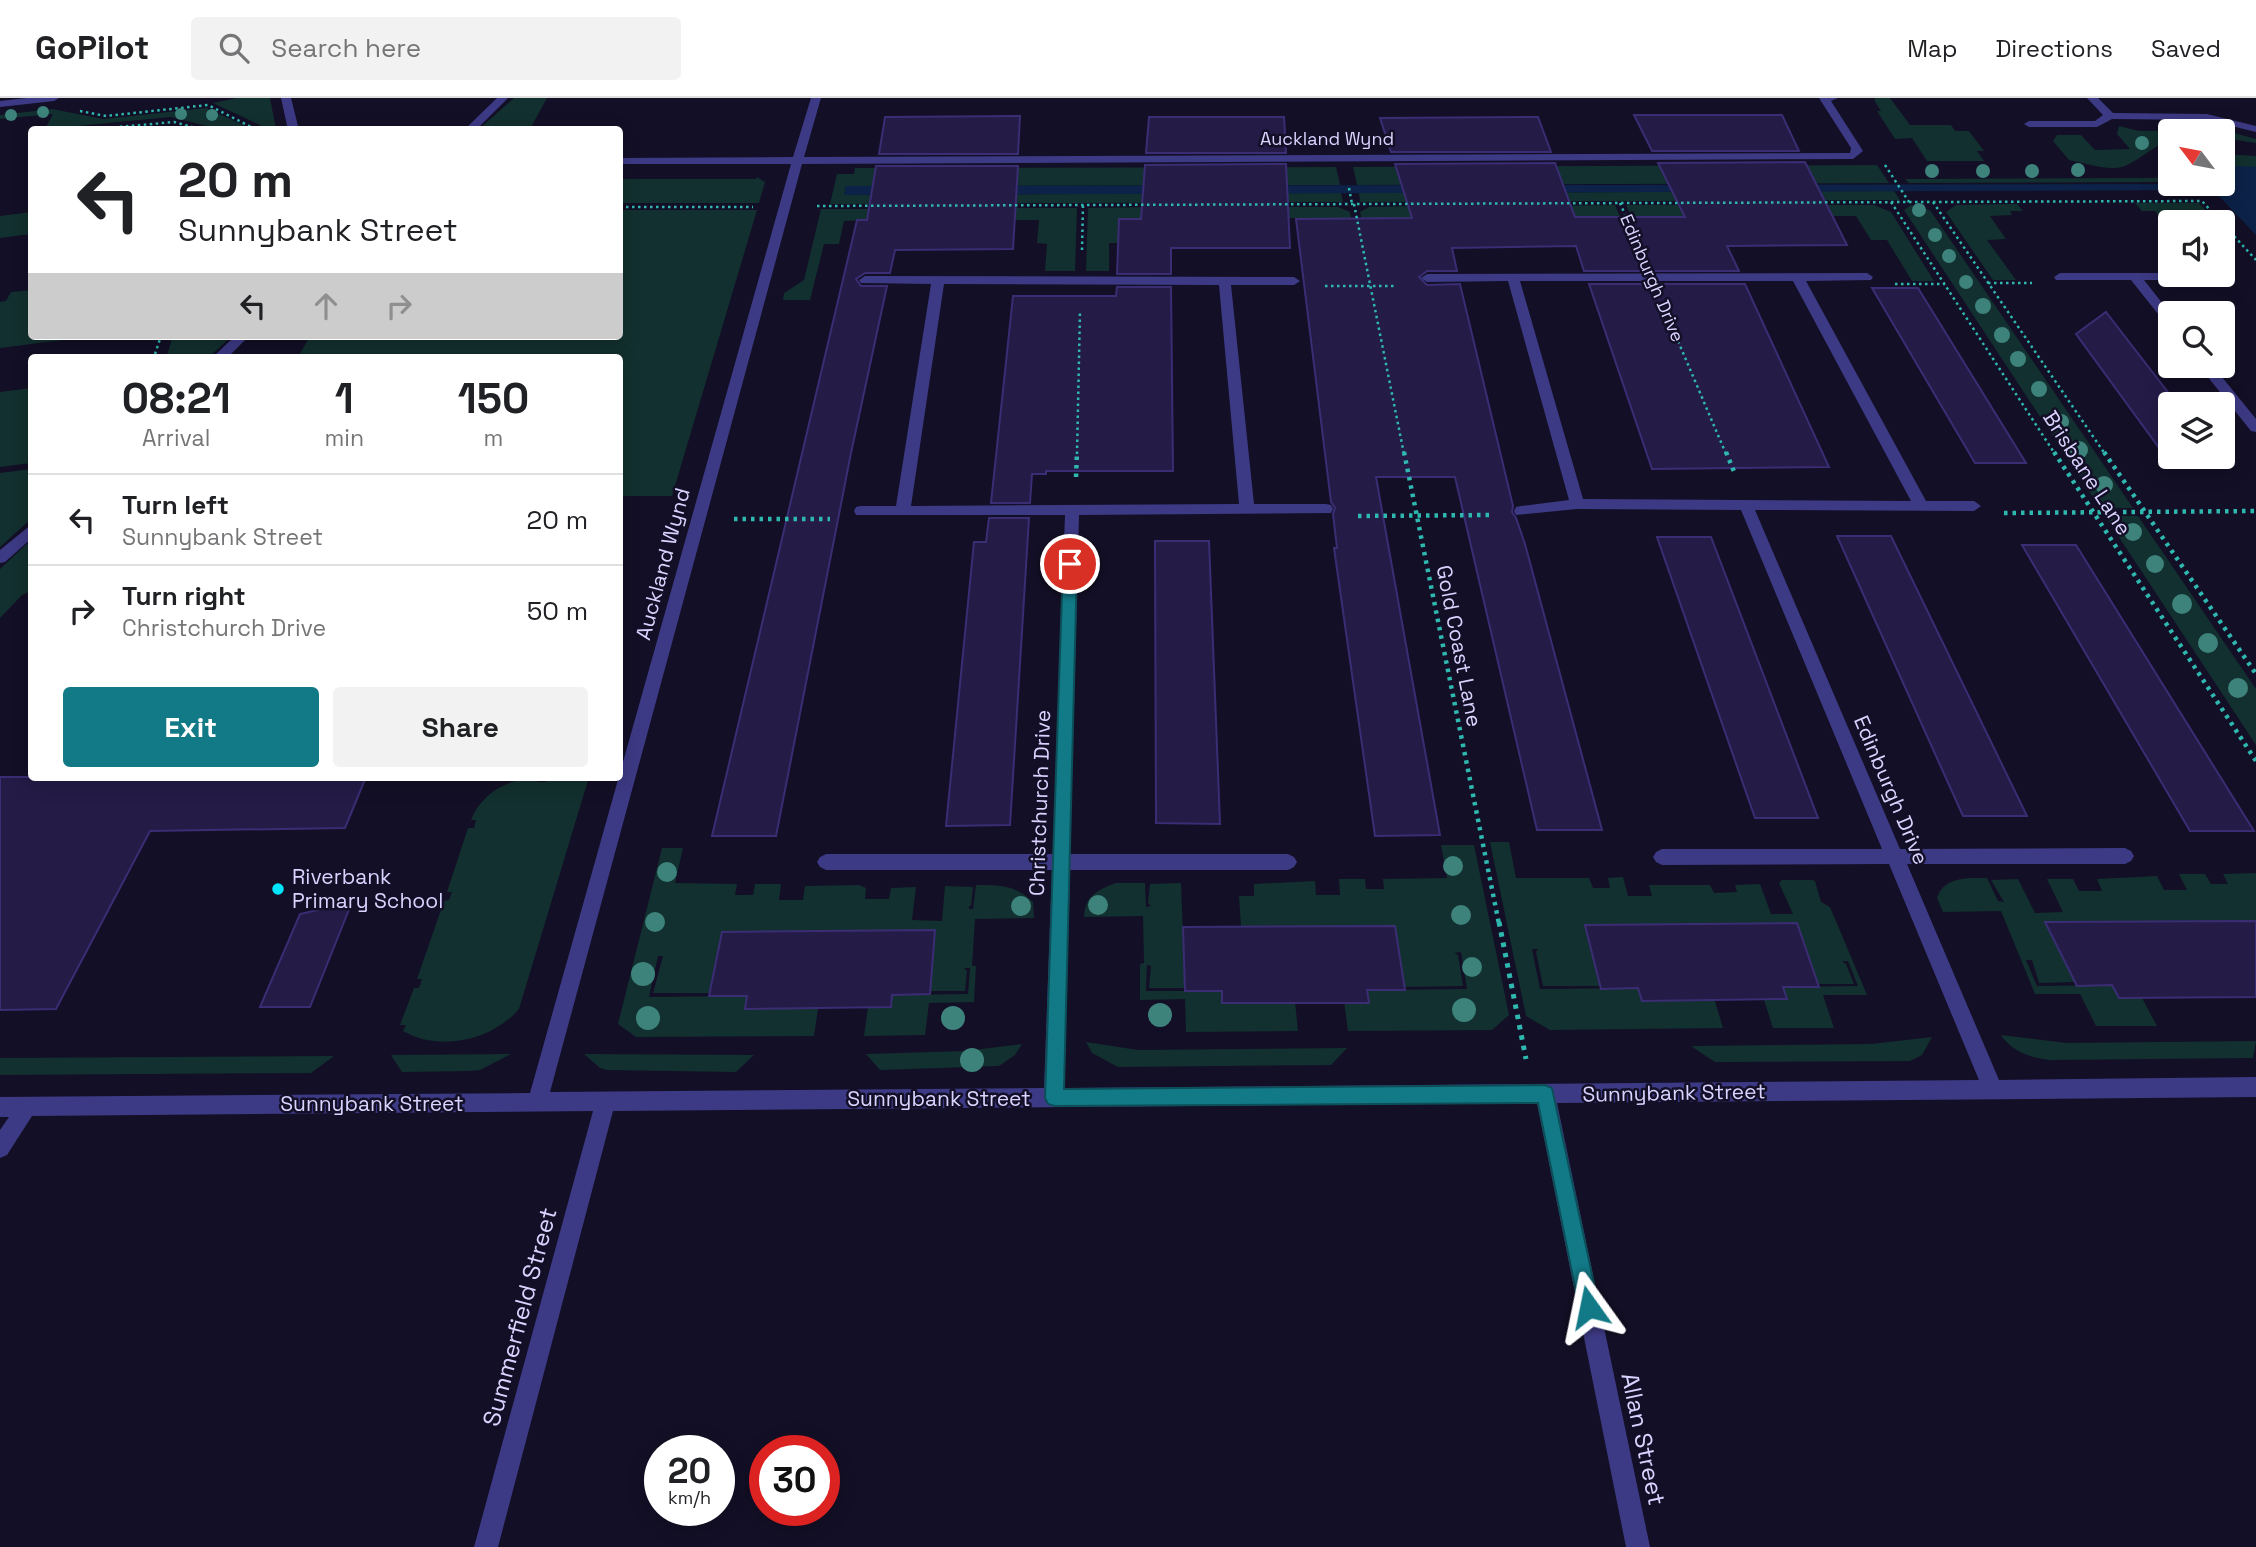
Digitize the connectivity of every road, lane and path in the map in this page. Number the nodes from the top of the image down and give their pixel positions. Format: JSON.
{"nodes":[{"id":1,"x":54,"y":98,"type":"edge"},
{"id":2,"x":286,"y":98,"type":"edge"},
{"id":3,"x":503,"y":98,"type":"edge"},
{"id":4,"x":816,"y":98,"type":"edge"},
{"id":5,"x":1824,"y":98,"type":"edge"},
{"id":6,"x":1833,"y":98,"type":"edge"},
{"id":7,"x":2092,"y":98,"type":"edge"},
{"id":8,"x":0,"y":104,"type":"edge"},
{"id":9,"x":70,"y":109,"type":"dead end"},
{"id":10,"x":2110,"y":116,"type":"junction"},
{"id":11,"x":2029,"y":124,"type":"dead end"},
{"id":12,"x":129,"y":126,"type":"edge"},
{"id":13,"x":188,"y":126,"type":"edge"},
{"id":14,"x":249,"y":126,"type":"edge"},
{"id":15,"x":293,"y":126,"type":"edge"},
{"id":16,"x":473,"y":126,"type":"edge"},
{"id":17,"x":2256,"y":128,"type":"edge"},
{"id":18,"x":797,"y":159,"type":"junction"},
{"id":19,"x":623,"y":161,"type":"edge"},
{"id":20,"x":1885,"y":165,"type":"dead end"},
{"id":21,"x":1891,"y":202,"type":"junction"},
{"id":22,"x":1910,"y":202,"type":"junction"},
{"id":23,"x":1933,"y":202,"type":"junction"},
{"id":24,"x":1620,"y":203,"type":"junction"},
{"id":25,"x":1354,"y":204,"type":"junction"},
{"id":26,"x":1083,"y":205,"type":"junction"},
{"id":27,"x":783,"y":206,"type":"junction"},
{"id":28,"x":623,"y":207,"type":"edge"},
{"id":29,"x":2210,"y":210,"type":"edge"},
{"id":30,"x":2235,"y":237,"type":"edge"},
{"id":31,"x":2256,"y":260,"type":"edge"},
{"id":32,"x":1867,"y":277,"type":"joint"},
{"id":33,"x":2060,"y":277,"type":"dead end"},
{"id":34,"x":2135,"y":277,"type":"junction"},
{"id":35,"x":2158,"y":277,"type":"edge"},
{"id":36,"x":1427,"y":278,"type":"joint"},
{"id":37,"x":1513,"y":278,"type":"junction"},
{"id":38,"x":1651,"y":278,"type":"junction"},
{"id":39,"x":1798,"y":278,"type":"junction"},
{"id":40,"x":865,"y":280,"type":"dead end"},
{"id":41,"x":938,"y":280,"type":"junction"},
{"id":42,"x":1081,"y":281,"type":"junction"},
{"id":43,"x":1224,"y":281,"type":"junction"},
{"id":44,"x":1294,"y":281,"type":"joint"},
{"id":45,"x":1945,"y":284,"type":"junction"},
{"id":46,"x":1370,"y":286,"type":"junction"},
{"id":47,"x":2158,"y":306,"type":"edge"},
{"id":48,"x":160,"y":340,"type":"edge"},
{"id":49,"x":239,"y":340,"type":"edge"},
{"id":50,"x":155,"y":354,"type":"dead end"},
{"id":51,"x":223,"y":354,"type":"edge"},
{"id":52,"x":2216,"y":378,"type":"edge"},
{"id":53,"x":2256,"y":428,"type":"edge"},
{"id":54,"x":1577,"y":504,"type":"junction"},
{"id":55,"x":1920,"y":506,"type":"junction"},
{"id":56,"x":1974,"y":506,"type":"joint"},
{"id":57,"x":1748,"y":507,"type":"junction"},
{"id":58,"x":1326,"y":509,"type":"joint"},
{"id":59,"x":903,"y":510,"type":"junction"},
{"id":60,"x":1074,"y":510,"type":"junction"},
{"id":61,"x":1247,"y":510,"type":"junction"},
{"id":62,"x":861,"y":511,"type":"joint"},
{"id":63,"x":1521,"y":511,"type":"joint"},
{"id":64,"x":2256,"y":511,"type":"edge"},
{"id":65,"x":2094,"y":512,"type":"junction"},
{"id":66,"x":2145,"y":512,"type":"junction"},
{"id":67,"x":1416,"y":515,"type":"junction"},
{"id":68,"x":697,"y":519,"type":"junction"},
{"id":69,"x":28,"y":533,"type":"edge"},
{"id":70,"x":0,"y":558,"type":"edge"},
{"id":71,"x":2256,"y":674,"type":"edge"},
{"id":72,"x":2256,"y":761,"type":"edge"},
{"id":73,"x":1894,"y":856,"type":"junction"},
{"id":74,"x":2125,"y":856,"type":"dead end"},
{"id":75,"x":1662,"y":857,"type":"dead end"},
{"id":76,"x":826,"y":862,"type":"dead end"},
{"id":77,"x":1061,"y":862,"type":"junction"},
{"id":78,"x":1288,"y":862,"type":"dead end"},
{"id":79,"x":2256,"y":1087,"type":"edge"},
{"id":80,"x":1993,"y":1090,"type":"junction"},
{"id":81,"x":1539,"y":1094,"type":"junction"},
{"id":82,"x":1055,"y":1098,"type":"junction"},
{"id":83,"x":606,"y":1101,"type":"junction"},
{"id":84,"x":537,"y":1103,"type":"junction"},
{"id":85,"x":0,"y":1107,"type":"edge"},
{"id":86,"x":27,"y":1107,"type":"junction"},
{"id":87,"x":0,"y":1148,"type":"edge"},
{"id":88,"x":486,"y":1547,"type":"edge"},
{"id":89,"x":1639,"y":1547,"type":"edge"}],
"edges":[{"from":1,"to":8,"type":"street"},
{"from":2,"to":15,"type":"street"},
{"from":3,"to":16,"type":"street"},
{"from":4,"to":18,"type":"street","name":"Auckland Wynd"},
{"from":5,"to":6,"type":"street"},
{"from":5,"to":18,"type":"street","name":"Auckland Wynd"},
{"from":7,"to":10,"type":"street"},
{"from":9,"to":14,"type":"path"},
{"from":10,"to":11,"type":"street"},
{"from":10,"to":17,"type":"street"},
{"from":12,"to":13,"type":"path"},
{"from":18,"to":19,"type":"street","name":"Auckland Wynd"},
{"from":18,"to":27,"type":"street","name":"Auckland Wynd"},
{"from":20,"to":22,"type":"path"},
{"from":21,"to":22,"type":"path"},
{"from":21,"to":24,"type":"path"},
{"from":21,"to":45,"type":"path","name":"Brisbane Lane"},
{"from":22,"to":23,"type":"path"},
{"from":23,"to":29,"type":"path"},
{"from":23,"to":66,"type":"path","name":"Brisbane Lane"},
{"from":24,"to":25,"type":"path"},
{"from":24,"to":38,"type":"path","name":"Edinburgh Drive"},
{"from":25,"to":26,"type":"path"},
{"from":25,"to":46,"type":"path","name":"Gold Coast Lane"},
{"from":26,"to":27,"type":"path"},
{"from":26,"to":42,"type":"path"},
{"from":27,"to":28,"type":"path"},
{"from":27,"to":68,"type":"street","name":"Auckland Wynd"},
{"from":30,"to":31,"type":"path"},
{"from":32,"to":39,"type":"street"},
{"from":32,"to":45,"type":"path"},
{"from":33,"to":34,"type":"street"},
{"from":34,"to":35,"type":"street"},
{"from":34,"to":47,"type":"street"},
{"from":36,"to":37,"type":"street"},
{"from":36,"to":46,"type":"path"},
{"from":37,"to":38,"type":"street"},
{"from":37,"to":54,"type":"street"},
{"from":38,"to":39,"type":"street"},
{"from":38,"to":57,"type":"path","name":"Edinburgh Drive"},
{"from":39,"to":55,"type":"street"},
{"from":40,"to":41,"type":"street"},
{"from":41,"to":42,"type":"street"},
{"from":41,"to":59,"type":"street"},
{"from":42,"to":43,"type":"street"},
{"from":42,"to":60,"type":"path"},
{"from":43,"to":44,"type":"street"},
{"from":43,"to":61,"type":"street"},
{"from":44,"to":46,"type":"path"},
{"from":45,"to":65,"type":"path","name":"Brisbane Lane"},
{"from":46,"to":67,"type":"path","name":"Gold Coast Lane"},
{"from":48,"to":50,"type":"path"},
{"from":49,"to":51,"type":"street"},
{"from":52,"to":53,"type":"street"},
{"from":54,"to":57,"type":"street"},
{"from":54,"to":63,"type":"street"},
{"from":55,"to":56,"type":"street"},
{"from":55,"to":57,"type":"street"},
{"from":56,"to":65,"type":"path"},
{"from":57,"to":73,"type":"street","name":"Edinburgh Drive"},
{"from":58,"to":61,"type":"street"},
{"from":58,"to":67,"type":"path"},
{"from":59,"to":60,"type":"street"},
{"from":59,"to":62,"type":"street"},
{"from":60,"to":61,"type":"street"},
{"from":60,"to":77,"type":"street","name":"Christchurch Drive"},
{"from":62,"to":68,"type":"path"},
{"from":63,"to":67,"type":"path"},
{"from":64,"to":66,"type":"path"},
{"from":65,"to":66,"type":"path"},
{"from":65,"to":72,"type":"path","name":"Brisbane Lane"},
{"from":66,"to":71,"type":"path","name":"Brisbane Lane"},
{"from":67,"to":81,"type":"path","name":"Gold Coast Lane"},
{"from":68,"to":84,"type":"street","name":"Auckland Wynd"},
{"from":69,"to":70,"type":"street"},
{"from":73,"to":74,"type":"street"},
{"from":73,"to":75,"type":"street"},
{"from":73,"to":80,"type":"street","name":"Edinburgh Drive"},
{"from":76,"to":77,"type":"street"},
{"from":77,"to":78,"type":"street"},
{"from":77,"to":82,"type":"street","name":"Christchurch Drive"},
{"from":79,"to":80,"type":"street","name":"Sunnybank Street"},
{"from":80,"to":81,"type":"street","name":"Sunnybank Street"},
{"from":81,"to":82,"type":"street","name":"Sunnybank Street"},
{"from":81,"to":89,"type":"street","name":"Allan Street"},
{"from":82,"to":83,"type":"street","name":"Sunnybank Street"},
{"from":83,"to":84,"type":"street","name":"Sunnybank Street"},
{"from":83,"to":88,"type":"street","name":"Summerfield Street"},
{"from":84,"to":86,"type":"street","name":"Sunnybank Street"},
{"from":85,"to":86,"type":"street","name":"Sunnybank Street"},
{"from":86,"to":87,"type":"street"}]}
